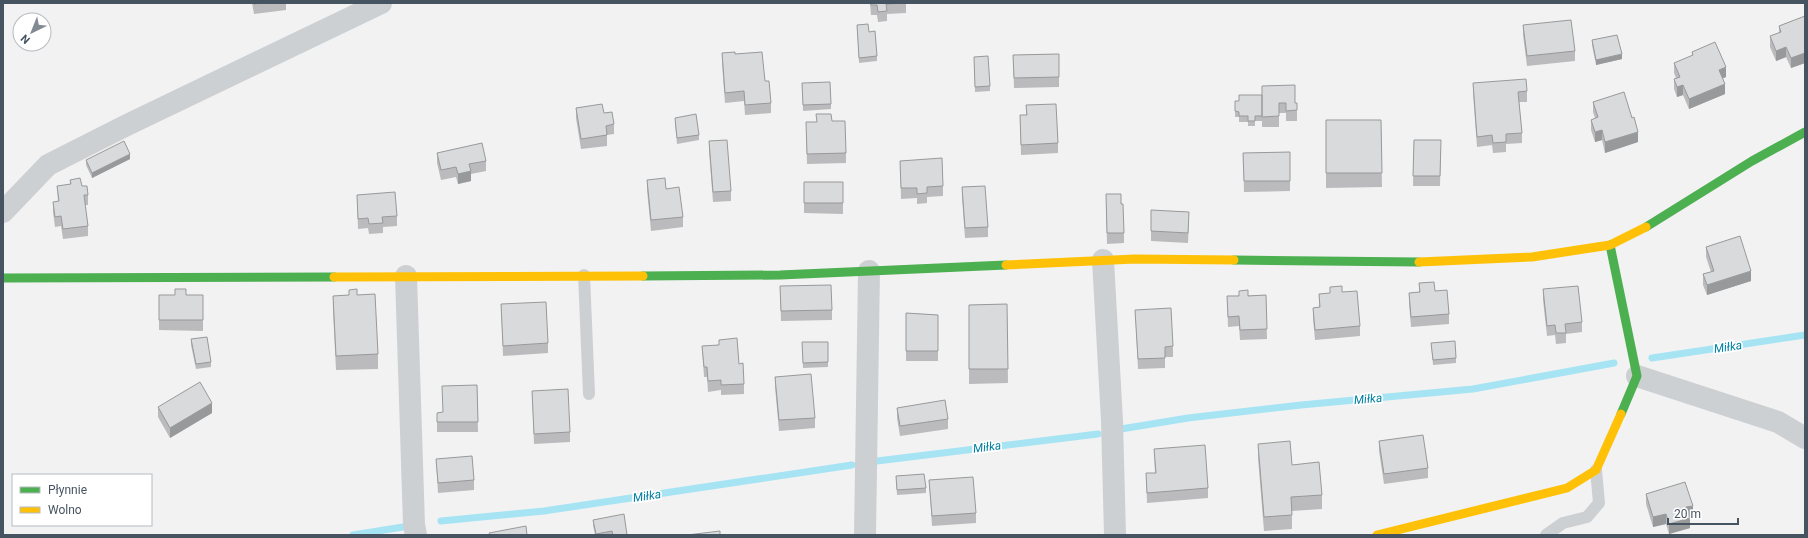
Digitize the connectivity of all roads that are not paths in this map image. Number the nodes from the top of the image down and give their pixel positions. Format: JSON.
{"nodes":[{"id":1,"x":381,"y":3,"type":"edge"},
{"id":2,"x":1805,"y":132,"type":"edge"},
{"id":3,"x":3,"y":212,"type":"edge"},
{"id":4,"x":1610,"y":245,"type":"junction"},
{"id":5,"x":1102,"y":260,"type":"junction"},
{"id":6,"x":868,"y":270,"type":"junction"},
{"id":7,"x":406,"y":276,"type":"junction"},
{"id":8,"x":584,"y":276,"type":"junction"},
{"id":9,"x":3,"y":278,"type":"edge"},
{"id":10,"x":1637,"y":376,"type":"junction"},
{"id":11,"x":590,"y":394,"type":"dead end"},
{"id":12,"x":1805,"y":438,"type":"edge"},
{"id":13,"x":1596,"y":470,"type":"junction"},
{"id":14,"x":1426,"y":522,"type":"junction"},
{"id":15,"x":416,"y":535,"type":"edge"},
{"id":16,"x":865,"y":535,"type":"edge"},
{"id":17,"x":1115,"y":535,"type":"edge"},
{"id":18,"x":1377,"y":535,"type":"edge"},
{"id":19,"x":1430,"y":535,"type":"edge"},
{"id":20,"x":1546,"y":535,"type":"edge"}],
"edges":[{"from":1,"to":3,"type":"street"},
{"from":2,"to":4,"type":"street"},
{"from":4,"to":5,"type":"street"},
{"from":4,"to":10,"type":"street"},
{"from":5,"to":6,"type":"street"},
{"from":5,"to":17,"type":"street"},
{"from":6,"to":8,"type":"street"},
{"from":6,"to":16,"type":"street"},
{"from":7,"to":8,"type":"street"},
{"from":7,"to":9,"type":"street"},
{"from":7,"to":15,"type":"street"},
{"from":8,"to":11,"type":"lane"},
{"from":10,"to":12,"type":"street"},
{"from":10,"to":13,"type":"street"},
{"from":13,"to":14,"type":"street"},
{"from":13,"to":20,"type":"lane"},
{"from":14,"to":18,"type":"street"},
{"from":14,"to":19,"type":"lane"}]}
